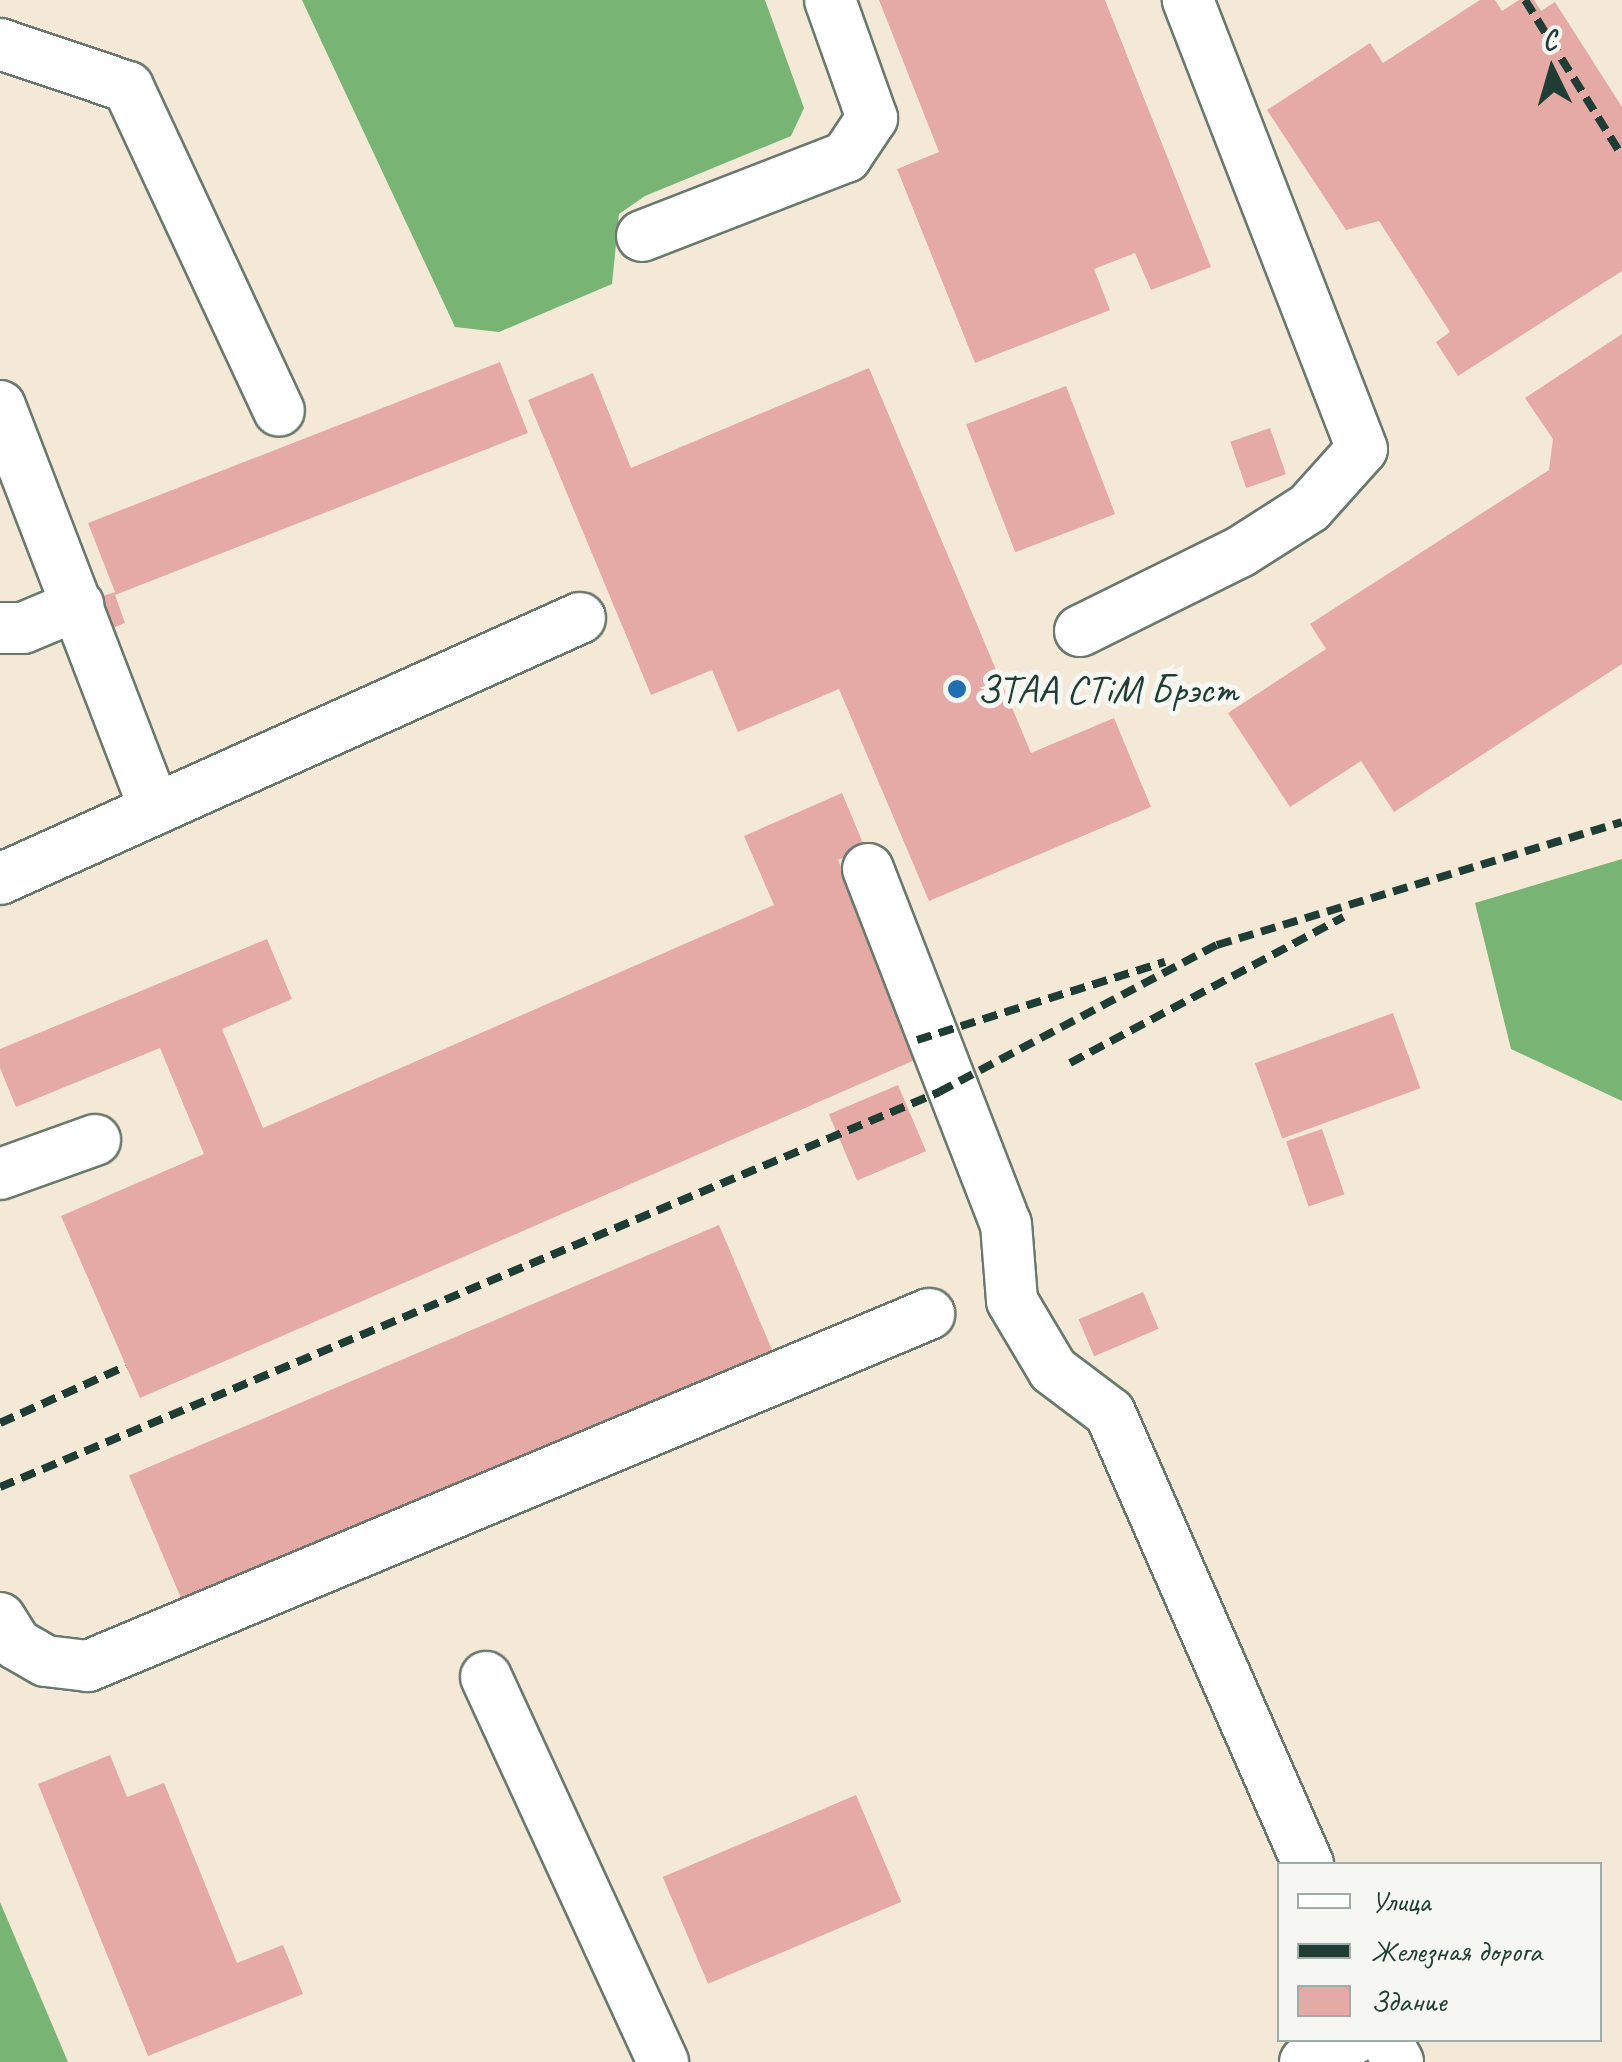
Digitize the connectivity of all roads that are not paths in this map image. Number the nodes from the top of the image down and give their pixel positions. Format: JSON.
{"nodes":[{"id":1,"x":830,"y":0,"type":"edge"},
{"id":2,"x":1188,"y":0,"type":"edge"},
{"id":3,"x":0,"y":44,"type":"edge"},
{"id":4,"x":642,"y":236,"type":"dead end"},
{"id":5,"x":0,"y":406,"type":"edge"},
{"id":6,"x":279,"y":411,"type":"dead end"},
{"id":7,"x":78,"y":605,"type":"junction"},
{"id":8,"x":580,"y":618,"type":"dead end"},
{"id":9,"x":0,"y":628,"type":"edge"},
{"id":10,"x":1080,"y":630,"type":"dead end"},
{"id":11,"x":155,"y":809,"type":"junction"},
{"id":12,"x":868,"y":870,"type":"dead end"},
{"id":13,"x":0,"y":879,"type":"edge"},
{"id":14,"x":95,"y":1140,"type":"dead end"},
{"id":15,"x":0,"y":1174,"type":"edge"},
{"id":16,"x":929,"y":1314,"type":"dead end"},
{"id":17,"x":0,"y":1618,"type":"edge"},
{"id":18,"x":486,"y":1677,"type":"dead end"},
{"id":19,"x":1307,"y":1862,"type":"edge"},
{"id":20,"x":1348,"y":2042,"type":"edge"},
{"id":21,"x":662,"y":2062,"type":"edge"},
{"id":22,"x":1305,"y":2062,"type":"edge"}],
"edges":[{"from":1,"to":4,"type":"street"},
{"from":2,"to":10,"type":"street"},
{"from":3,"to":6,"type":"street"},
{"from":5,"to":7,"type":"street"},
{"from":7,"to":9,"type":"street"},
{"from":7,"to":11,"type":"street"},
{"from":8,"to":11,"type":"street"},
{"from":11,"to":13,"type":"street"},
{"from":12,"to":19,"type":"street"},
{"from":14,"to":15,"type":"street"},
{"from":16,"to":17,"type":"street"},
{"from":18,"to":21,"type":"street"},
{"from":20,"to":22,"type":"street"}]}
